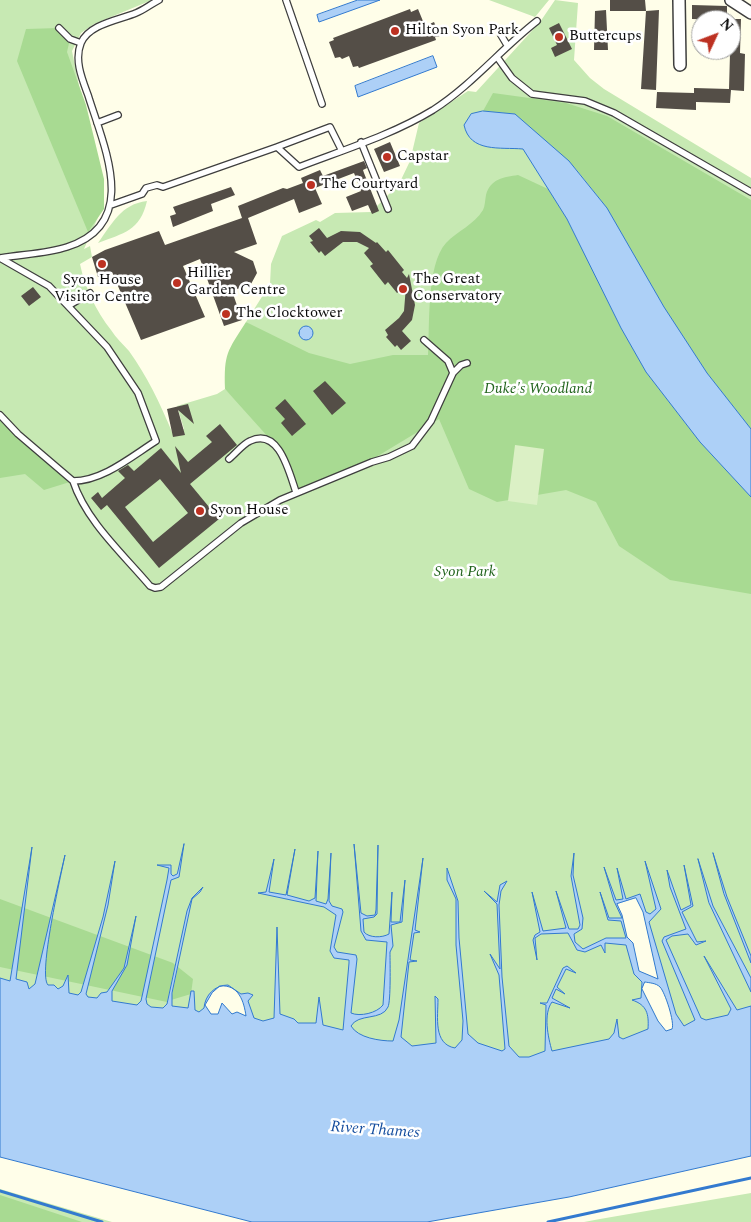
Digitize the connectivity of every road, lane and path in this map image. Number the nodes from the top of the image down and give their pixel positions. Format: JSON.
{"nodes":[{"id":1,"x":159,"y":0,"type":"edge"},
{"id":2,"x":286,"y":0,"type":"edge"},
{"id":3,"x":679,"y":0,"type":"edge"},
{"id":4,"x":731,"y":0,"type":"edge"},
{"id":5,"x":751,"y":13,"type":"edge"},
{"id":6,"x":537,"y":21,"type":"dead end"},
{"id":7,"x":59,"y":28,"type":"dead end"},
{"id":8,"x":500,"y":35,"type":"dead end"},
{"id":9,"x":81,"y":43,"type":"junction"},
{"id":10,"x":507,"y":46,"type":"junction"},
{"id":11,"x":497,"y":57,"type":"junction"},
{"id":12,"x":680,"y":65,"type":"dead end"},
{"id":13,"x":322,"y":104,"type":"dead end"},
{"id":14,"x":118,"y":115,"type":"dead end"},
{"id":15,"x":97,"y":124,"type":"junction"},
{"id":16,"x":361,"y":142,"type":"junction"},
{"id":17,"x":277,"y":146,"type":"junction"},
{"id":18,"x":342,"y":151,"type":"junction"},
{"id":19,"x":751,"y":192,"type":"edge"},
{"id":20,"x":111,"y":205,"type":"junction"},
{"id":21,"x":388,"y":209,"type":"dead end"},
{"id":22,"x":0,"y":258,"type":"edge"},
{"id":23,"x":90,"y":293,"type":"dead end"},
{"id":24,"x":68,"y":306,"type":"junction"},
{"id":25,"x":424,"y":340,"type":"dead end"},
{"id":26,"x":467,"y":363,"type":"dead end"},
{"id":27,"x":453,"y":373,"type":"junction"},
{"id":28,"x":0,"y":415,"type":"edge"},
{"id":29,"x":229,"y":459,"type":"dead end"},
{"id":30,"x":73,"y":481,"type":"junction"},
{"id":31,"x":296,"y":492,"type":"junction"}],
"edges":[{"from":1,"to":9,"type":"lane"},
{"from":2,"to":13,"type":"lane"},
{"from":3,"to":12,"type":"street"},
{"from":4,"to":5,"type":"street"},
{"from":6,"to":10,"type":"lane"},
{"from":7,"to":9,"type":"lane"},
{"from":8,"to":10,"type":"lane"},
{"from":9,"to":15,"type":"lane"},
{"from":10,"to":11,"type":"lane"},
{"from":11,"to":16,"type":"lane"},
{"from":11,"to":19,"type":"lane"},
{"from":14,"to":15,"type":"lane"},
{"from":15,"to":20,"type":"lane"},
{"from":16,"to":18,"type":"lane"},
{"from":16,"to":21,"type":"lane"},
{"from":17,"to":18,"type":"lane"},
{"from":17,"to":18,"type":"lane"},
{"from":17,"to":20,"type":"lane"},
{"from":20,"to":22,"type":"lane"},
{"from":22,"to":24,"type":"lane"},
{"from":23,"to":24,"type":"lane"},
{"from":24,"to":30,"type":"lane"},
{"from":25,"to":27,"type":"lane"},
{"from":26,"to":27,"type":"lane"},
{"from":27,"to":31,"type":"lane"},
{"from":28,"to":30,"type":"lane"},
{"from":29,"to":31,"type":"lane"},
{"from":30,"to":31,"type":"lane"}]}
